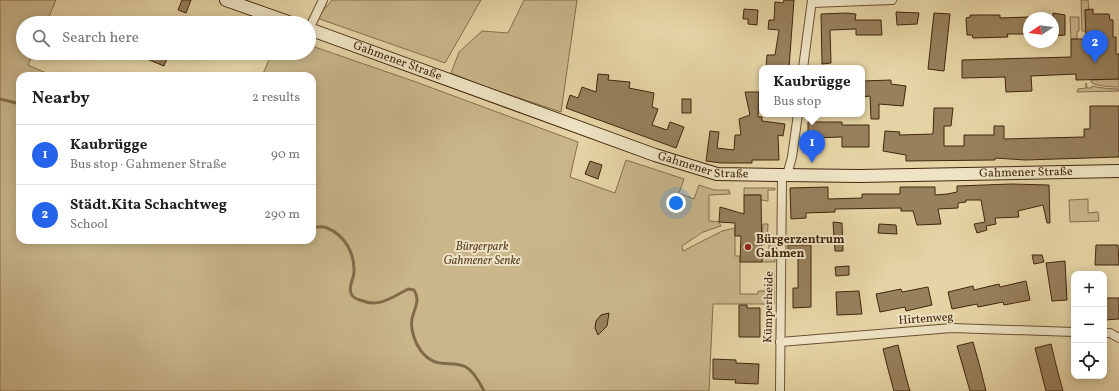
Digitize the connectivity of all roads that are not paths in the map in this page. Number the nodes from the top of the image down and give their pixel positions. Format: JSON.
{"nodes":[{"id":1,"x":226,"y":0,"type":"edge"},
{"id":2,"x":322,"y":0,"type":"edge"},
{"id":3,"x":892,"y":0,"type":"edge"},
{"id":4,"x":812,"y":1,"type":"edge"},
{"id":5,"x":271,"y":16,"type":"edge"},
{"id":6,"x":315,"y":16,"type":"edge"},
{"id":7,"x":316,"y":32,"type":"edge"},
{"id":8,"x":804,"y":65,"type":"edge"},
{"id":9,"x":798,"y":117,"type":"edge"},
{"id":10,"x":1119,"y":171,"type":"edge"},
{"id":11,"x":784,"y":175,"type":"junction"},
{"id":12,"x":1071,"y":332,"type":"edge"},
{"id":13,"x":1107,"y":333,"type":"edge"},
{"id":14,"x":1119,"y":338,"type":"edge"},
{"id":15,"x":780,"y":342,"type":"junction"},
{"id":16,"x":780,"y":391,"type":"edge"}],
"edges":[{"from":1,"to":5,"type":"main road"},
{"from":2,"to":6,"type":"street"},
{"from":3,"to":4,"type":"street"},
{"from":4,"to":8,"type":"street"},
{"from":7,"to":11,"type":"main road","name":"Gahmener Straße"},
{"from":9,"to":11,"type":"street","name":"Kümperheide"},
{"from":10,"to":11,"type":"main road","name":"Gahmener Straße"},
{"from":11,"to":15,"type":"street","name":"Kümperheide"},
{"from":12,"to":15,"type":"street","name":"Hirtenweg"},
{"from":13,"to":14,"type":"street"},
{"from":15,"to":16,"type":"street","name":"Kümperheide"}]}
